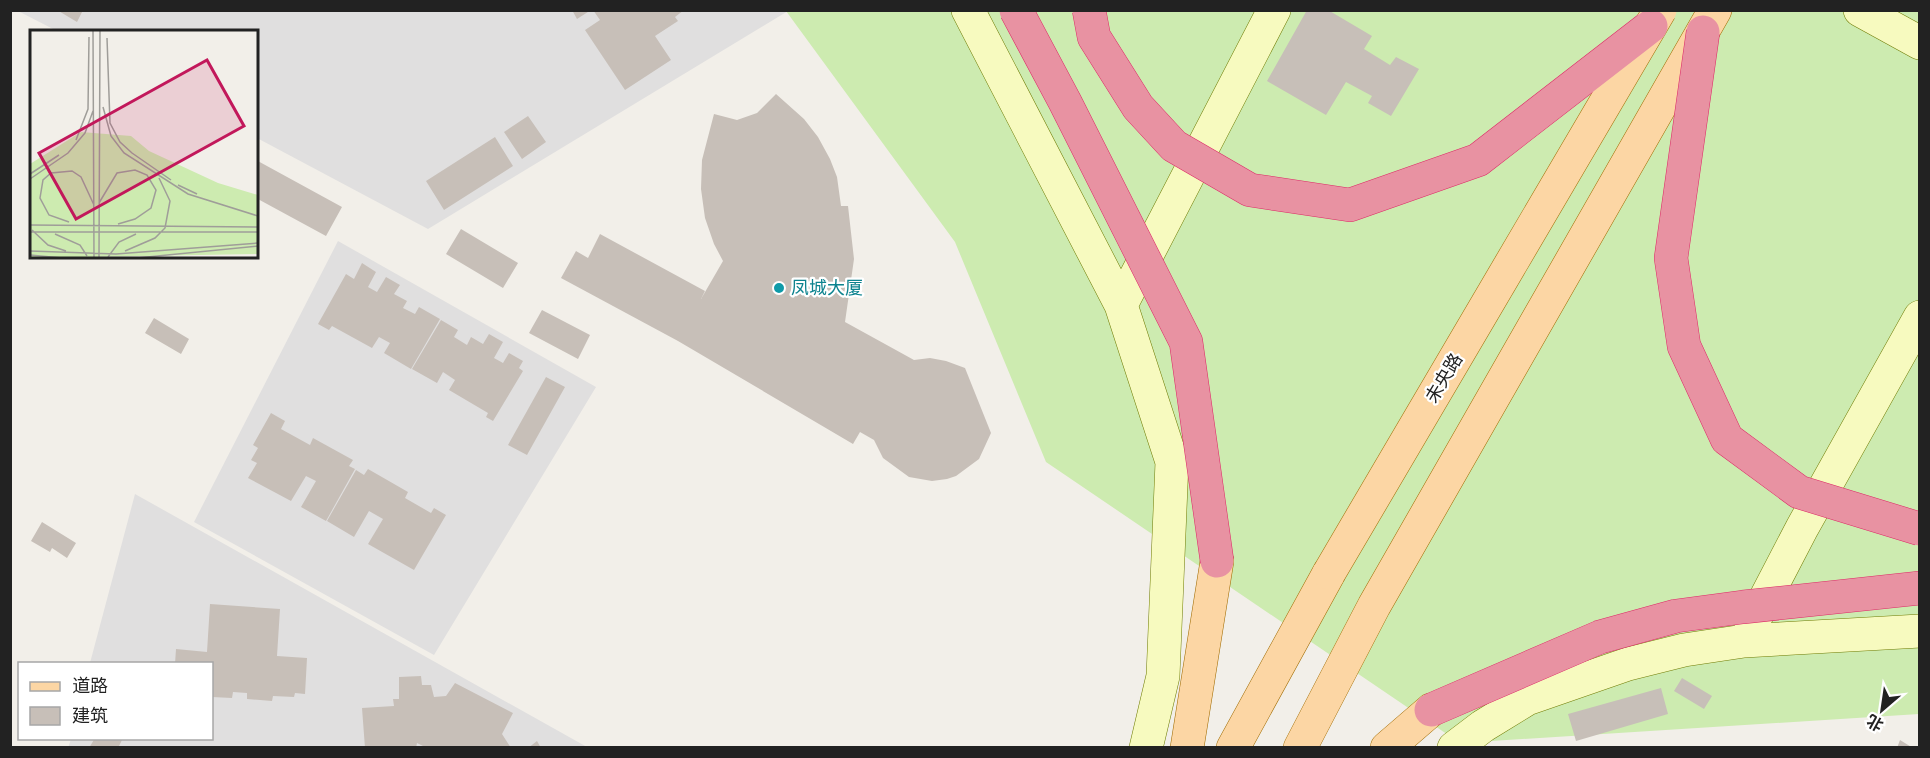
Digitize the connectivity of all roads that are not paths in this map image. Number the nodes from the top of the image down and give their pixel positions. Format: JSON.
{"nodes":[{"id":1,"x":968,"y":10,"type":"edge"},
{"id":2,"x":1016,"y":10,"type":"edge"},
{"id":3,"x":1089,"y":10,"type":"edge"},
{"id":4,"x":1274,"y":10,"type":"edge"},
{"id":5,"x":1860,"y":10,"type":"edge"},
{"id":6,"x":1656,"y":18,"type":"edge"},
{"id":7,"x":1709,"y":21,"type":"edge"},
{"id":8,"x":1920,"y":44,"type":"edge"},
{"id":9,"x":1121,"y":305,"type":"junction"},
{"id":10,"x":1920,"y":317,"type":"edge"},
{"id":11,"x":1920,"y":529,"type":"edge"},
{"id":12,"x":1217,"y":561,"type":"joint"},
{"id":13,"x":1920,"y":588,"type":"edge"},
{"id":14,"x":1920,"y":632,"type":"edge"},
{"id":15,"x":1744,"y":641,"type":"junction"},
{"id":16,"x":1431,"y":710,"type":"joint"},
{"id":17,"x":1146,"y":747,"type":"edge"},
{"id":18,"x":1187,"y":747,"type":"edge"},
{"id":19,"x":1233,"y":747,"type":"edge"},
{"id":20,"x":1300,"y":747,"type":"edge"},
{"id":21,"x":1387,"y":747,"type":"edge"},
{"id":22,"x":1454,"y":747,"type":"edge"}],
"edges":[{"from":1,"to":9,"type":"main road"},
{"from":2,"to":12,"type":"highway","bridge":true},
{"from":3,"to":6,"type":"highway","bridge":true},
{"from":4,"to":9,"type":"main road"},
{"from":5,"to":8,"type":"main road"},
{"from":6,"to":19,"type":"main road","name":"未央路","bridge":true},
{"from":7,"to":11,"type":"highway","bridge":true},
{"from":7,"to":20,"type":"main road"},
{"from":9,"to":17,"type":"main road"},
{"from":10,"to":15,"type":"main road"},
{"from":12,"to":18,"type":"main road"},
{"from":13,"to":16,"type":"highway","bridge":true},
{"from":14,"to":15,"type":"main road"},
{"from":15,"to":22,"type":"main road"},
{"from":16,"to":21,"type":"main road"}]}
